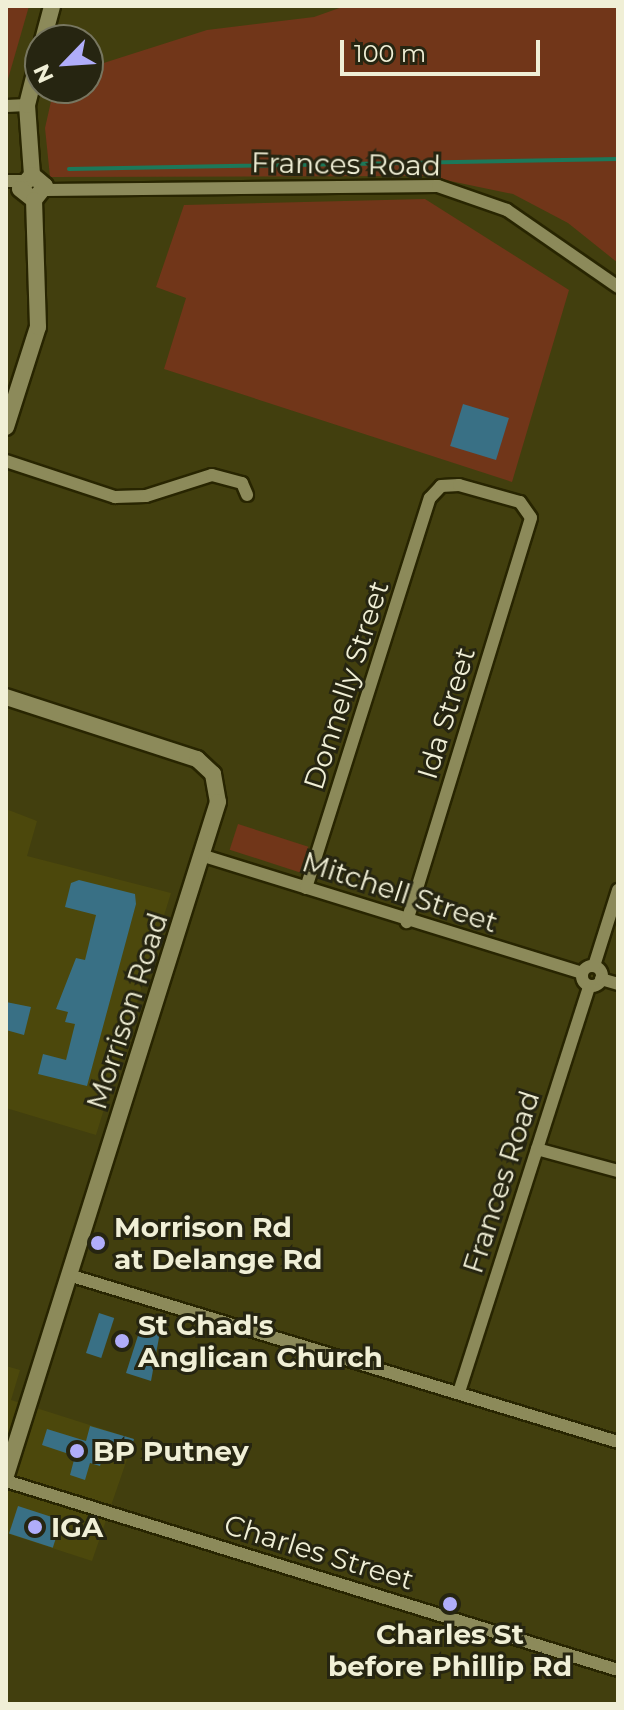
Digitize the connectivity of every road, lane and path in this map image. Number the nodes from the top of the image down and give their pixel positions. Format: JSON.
{"nodes":[{"id":1,"x":27,"y":105,"type":"joint"},
{"id":2,"x":6,"y":106,"type":"edge"},
{"id":3,"x":20,"y":179,"type":"edge"},
{"id":4,"x":39,"y":195,"type":"junction"},
{"id":5,"x":618,"y":287,"type":"edge"},
{"id":6,"x":6,"y":427,"type":"edge"},
{"id":7,"x":6,"y":461,"type":"edge"},
{"id":8,"x":247,"y":495,"type":"dead end"},
{"id":9,"x":531,"y":518,"type":"joint"},
{"id":10,"x":6,"y":697,"type":"edge"},
{"id":11,"x":204,"y":856,"type":"junction"},
{"id":12,"x":306,"y":888,"type":"junction"},
{"id":13,"x":618,"y":890,"type":"edge"},
{"id":14,"x":407,"y":922,"type":"junction"},
{"id":15,"x":588,"y":970,"type":"junction"},
{"id":16,"x":601,"y":979,"type":"junction"},
{"id":17,"x":618,"y":984,"type":"edge"},
{"id":18,"x":589,"y":986,"type":"junction"},
{"id":19,"x":537,"y":1149,"type":"junction"},
{"id":20,"x":618,"y":1171,"type":"edge"},
{"id":21,"x":72,"y":1276,"type":"junction"},
{"id":22,"x":459,"y":1392,"type":"junction"},
{"id":23,"x":618,"y":1442,"type":"edge"},
{"id":24,"x":6,"y":1478,"type":"edge"},
{"id":25,"x":618,"y":1670,"type":"edge"}],
"edges":[{"from":1,"to":2,"type":"street"},
{"from":1,"to":3,"type":"street"},
{"from":3,"to":4,"type":"street"},
{"from":4,"to":5,"type":"street","name":"Frances Road"},
{"from":4,"to":6,"type":"street"},
{"from":7,"to":8,"type":"street"},
{"from":9,"to":12,"type":"street","name":"Donnelly Street"},
{"from":9,"to":14,"type":"street","name":"Ida Street"},
{"from":10,"to":11,"type":"street","name":"Morrison Road"},
{"from":11,"to":12,"type":"street","name":"Mitchell Street"},
{"from":11,"to":21,"type":"street","name":"Morrison Road"},
{"from":12,"to":14,"type":"street","name":"Mitchell Street"},
{"from":13,"to":15,"type":"street"},
{"from":14,"to":15,"type":"street","name":"Mitchell Street"},
{"from":15,"to":16,"type":"street"},
{"from":15,"to":18,"type":"street"},
{"from":16,"to":17,"type":"street"},
{"from":16,"to":18,"type":"street"},
{"from":18,"to":19,"type":"street","name":"Frances Road"},
{"from":19,"to":20,"type":"street"},
{"from":19,"to":22,"type":"street","name":"Frances Road"},
{"from":21,"to":22,"type":"street"},
{"from":21,"to":24,"type":"street","name":"Morrison Road"},
{"from":22,"to":23,"type":"street"},
{"from":24,"to":25,"type":"street","name":"Charles Street"}]}
